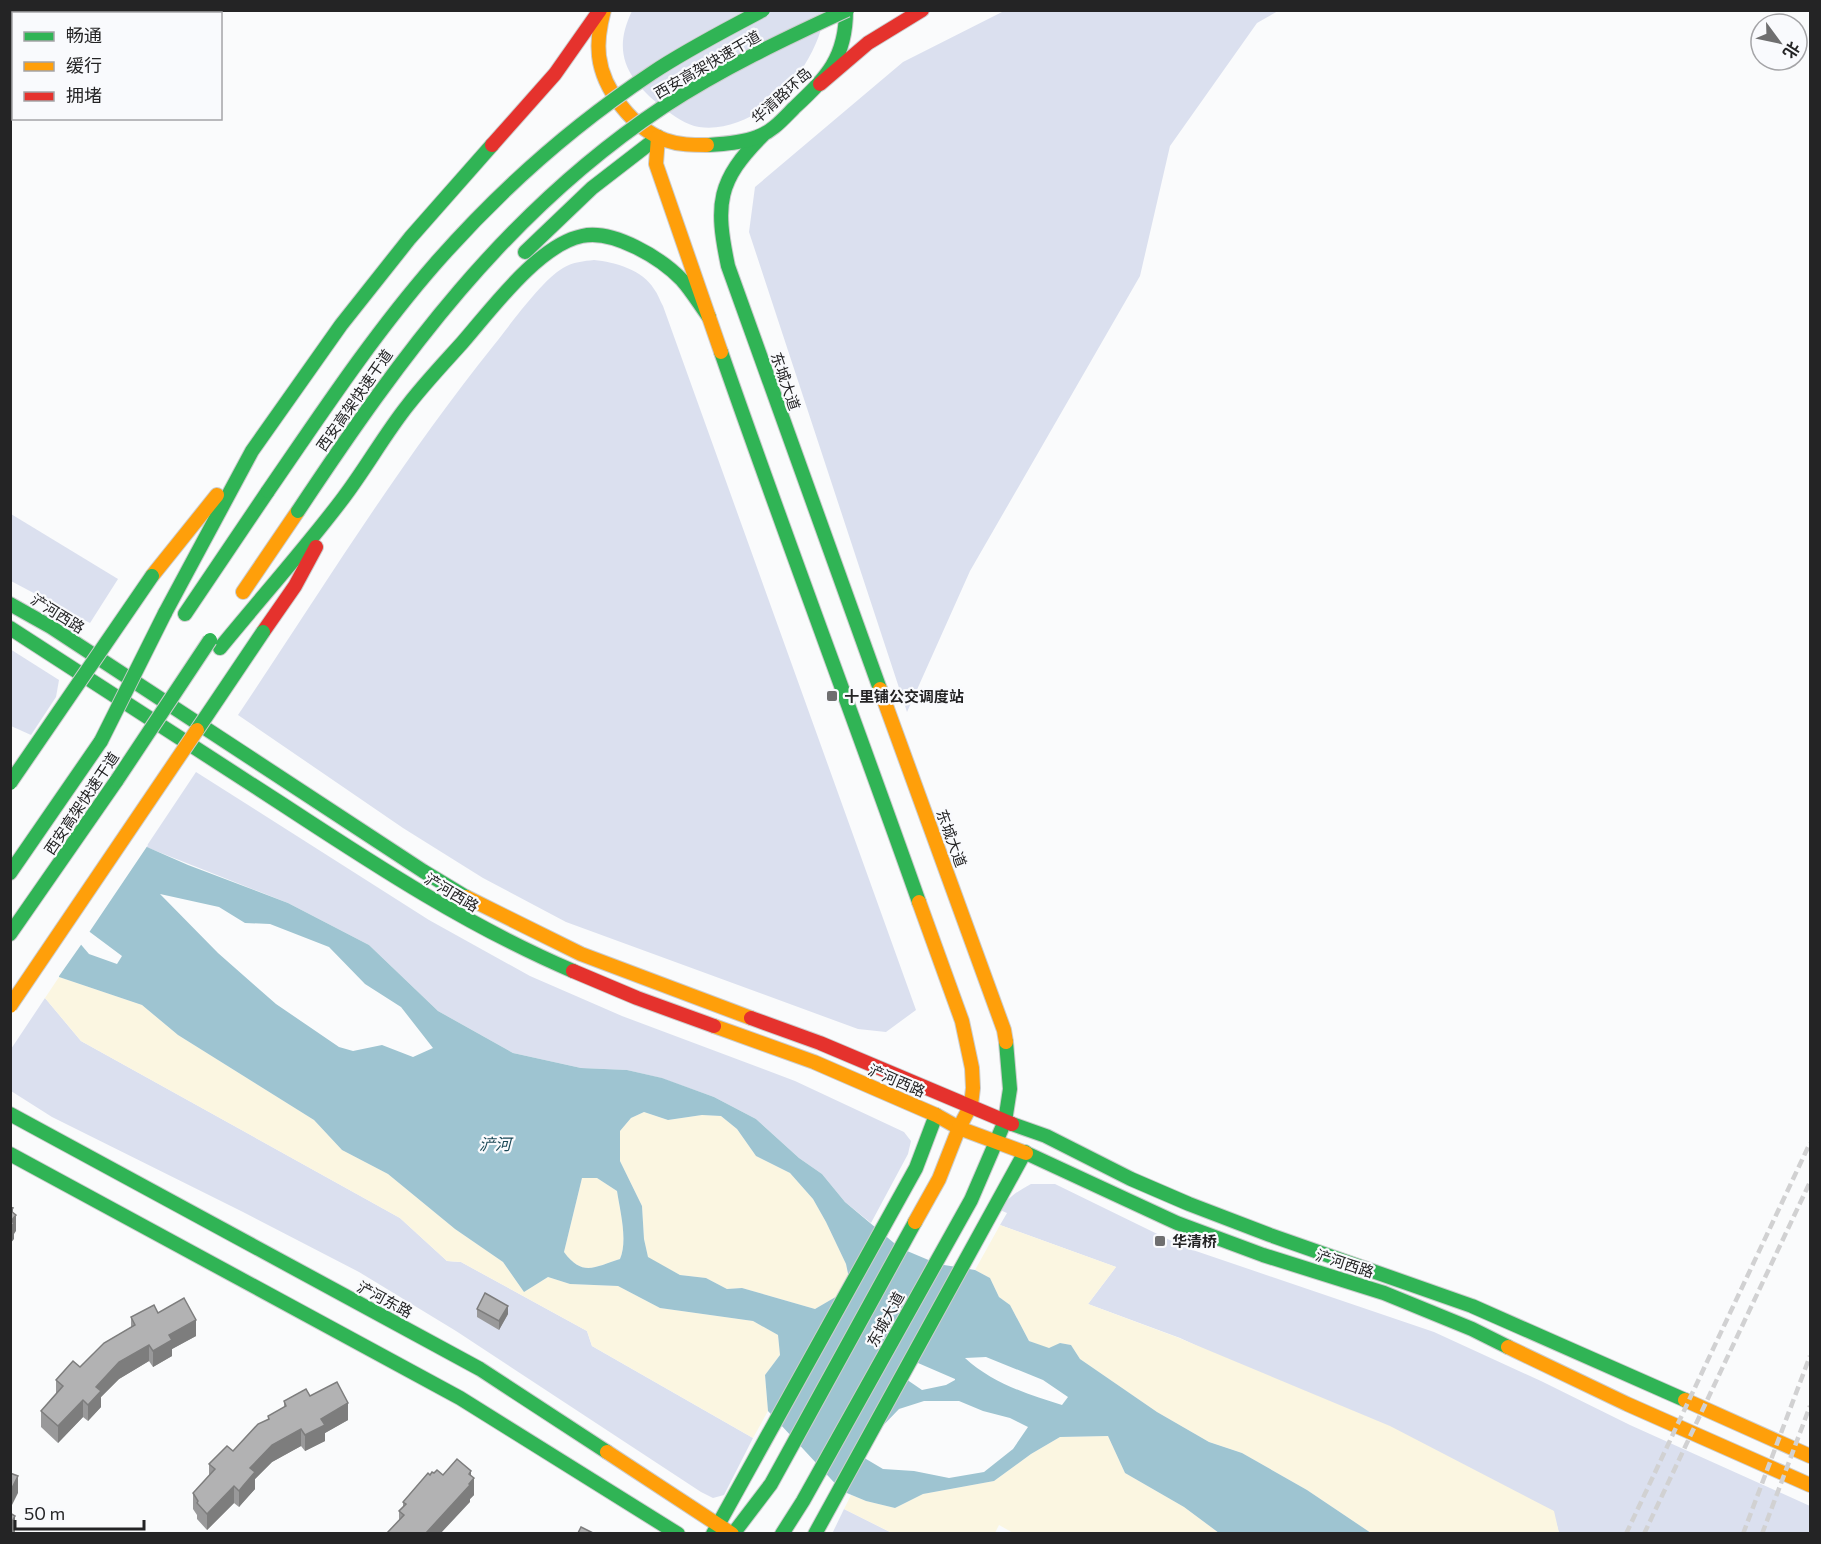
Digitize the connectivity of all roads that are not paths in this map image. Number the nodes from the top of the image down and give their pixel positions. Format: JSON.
{"nodes":[{"id":1,"x":602,"y":10,"type":"edge"},
{"id":2,"x":763,"y":10,"type":"edge"},
{"id":3,"x":847,"y":10,"type":"edge"},
{"id":4,"x":922,"y":10,"type":"edge"},
{"id":5,"x":820,"y":84,"type":"junction"},
{"id":6,"x":763,"y":135,"type":"junction"},
{"id":7,"x":658,"y":137,"type":"junction"},
{"id":8,"x":709,"y":318,"type":"junction"},
{"id":9,"x":408,"y":405,"type":"junction"},
{"id":10,"x":252,"y":451,"type":"junction"},
{"id":11,"x":341,"y":501,"type":"junction"},
{"id":12,"x":237,"y":600,"type":"dead end"},
{"id":13,"x":10,"y":604,"type":"edge"},
{"id":14,"x":179,"y":623,"type":"dead end"},
{"id":15,"x":10,"y":628,"type":"edge"},
{"id":16,"x":166,"y":643,"type":"dead end"},
{"id":17,"x":101,"y":741,"type":"junction"},
{"id":18,"x":10,"y":783,"type":"edge"},
{"id":19,"x":10,"y":873,"type":"edge"},
{"id":20,"x":10,"y":934,"type":"edge"},
{"id":21,"x":10,"y":1006,"type":"edge"},
{"id":22,"x":970,"y":1105,"type":"junction"},
{"id":23,"x":10,"y":1114,"type":"edge"},
{"id":24,"x":936,"y":1115,"type":"junction"},
{"id":25,"x":1005,"y":1121,"type":"junction"},
{"id":26,"x":959,"y":1128,"type":"junction"},
{"id":27,"x":994,"y":1142,"type":"junction"},
{"id":28,"x":1025,"y":1152,"type":"junction"},
{"id":29,"x":10,"y":1154,"type":"edge"},
{"id":30,"x":1810,"y":1456,"type":"edge"},
{"id":31,"x":1810,"y":1485,"type":"edge"},
{"id":32,"x":716,"y":1530,"type":"edge"},
{"id":33,"x":678,"y":1533,"type":"edge"},
{"id":34,"x":732,"y":1533,"type":"edge"},
{"id":35,"x":782,"y":1533,"type":"edge"},
{"id":36,"x":815,"y":1533,"type":"edge"}],
"edges":[{"from":1,"to":7,"type":"main road","name":"华清路环岛"},
{"from":1,"to":10,"type":"main road"},
{"from":2,"to":14,"type":"main road","name":"西安高架快速干道","bridge":true},
{"from":3,"to":5,"type":"main road","name":"华清路环岛"},
{"from":3,"to":12,"type":"main road","name":"西安高架快速干道","bridge":true},
{"from":4,"to":5,"type":"main road"},
{"from":5,"to":6,"type":"main road","name":"华清路环岛"},
{"from":6,"to":7,"type":"main road","name":"华清路环岛"},
{"from":6,"to":25,"type":"main road","name":"东城大道"},
{"from":7,"to":8,"type":"main road","name":"东城大道"},
{"from":7,"to":9,"type":"main road"},
{"from":8,"to":9,"type":"main road"},
{"from":8,"to":22,"type":"main road","name":"东城大道"},
{"from":9,"to":11,"type":"main road"},
{"from":10,"to":17,"type":"main road","bridge":true},
{"from":10,"to":18,"type":"main road","bridge":true},
{"from":11,"to":20,"type":"main road","name":"西安高架快速干道","bridge":true},
{"from":11,"to":21,"type":"main road","bridge":true},
{"from":13,"to":22,"type":"main road","name":"浐河西路"},
{"from":15,"to":24,"type":"main road","name":"浐河西路"},
{"from":16,"to":17,"type":"main road","name":"西安高架快速干道","bridge":true},
{"from":17,"to":19,"type":"main road","name":"西安高架快速干道"},
{"from":22,"to":25,"type":"main road","name":"浐河西路"},
{"from":22,"to":26,"type":"main road","name":"东城大道"},
{"from":23,"to":32,"type":"main road","name":"浐河东路"},
{"from":24,"to":26,"type":"main road","name":"浐河西路"},
{"from":24,"to":32,"type":"main road"},
{"from":25,"to":27,"type":"main road","name":"东城大道"},
{"from":25,"to":30,"type":"main road","name":"浐河西路"},
{"from":26,"to":27,"type":"main road","name":"浐河西路"},
{"from":26,"to":34,"type":"main road","name":"东城大道"},
{"from":27,"to":28,"type":"main road","name":"浐河西路"},
{"from":27,"to":35,"type":"main road","name":"东城大道"},
{"from":28,"to":31,"type":"main road","name":"浐河西路"},
{"from":28,"to":36,"type":"main road"},
{"from":29,"to":33,"type":"main road"},
{"from":32,"to":34,"type":"main road","name":"浐河东路"}]}
